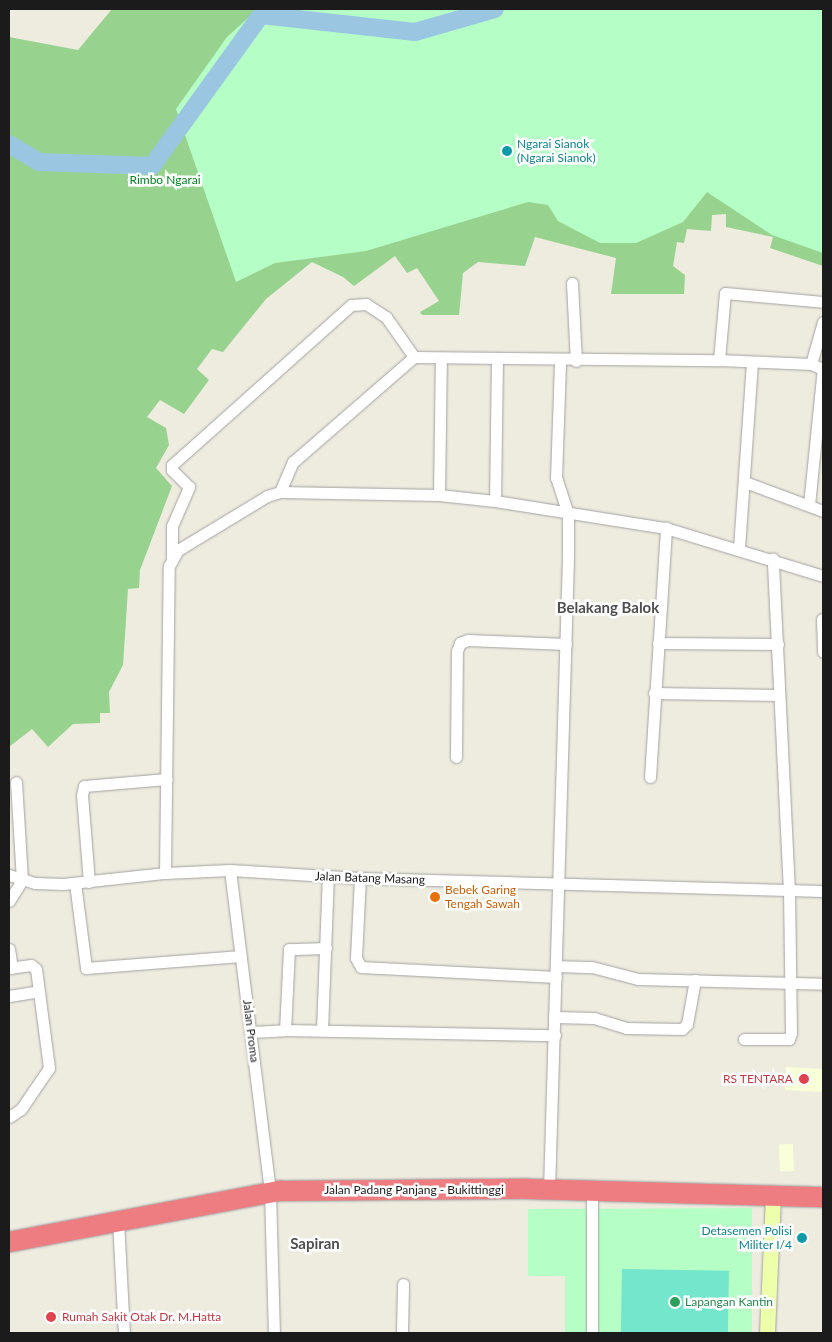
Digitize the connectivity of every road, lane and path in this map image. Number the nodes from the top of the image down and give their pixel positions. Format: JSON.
{"nodes":[{"id":1,"x":572,"y":283,"type":"dead end"},
{"id":2,"x":823,"y":302,"type":"edge"},
{"id":3,"x":823,"y":322,"type":"edge"},
{"id":4,"x":414,"y":357,"type":"junction"},
{"id":5,"x":440,"y":358,"type":"junction"},
{"id":6,"x":497,"y":359,"type":"junction"},
{"id":7,"x":719,"y":360,"type":"junction"},
{"id":8,"x":560,"y":361,"type":"junction"},
{"id":9,"x":576,"y":361,"type":"junction"},
{"id":10,"x":752,"y":362,"type":"junction"},
{"id":11,"x":811,"y":364,"type":"junction"},
{"id":12,"x":823,"y":369,"type":"edge"},
{"id":13,"x":818,"y":440,"type":"edge"},
{"id":14,"x":745,"y":482,"type":"junction"},
{"id":15,"x":280,"y":492,"type":"junction"},
{"id":16,"x":439,"y":495,"type":"junction"},
{"id":17,"x":495,"y":501,"type":"junction"},
{"id":18,"x":809,"y":505,"type":"junction"},
{"id":19,"x":823,"y":511,"type":"edge"},
{"id":20,"x":568,"y":514,"type":"junction"},
{"id":21,"x":666,"y":528,"type":"junction"},
{"id":22,"x":739,"y":548,"type":"junction"},
{"id":23,"x":172,"y":557,"type":"junction"},
{"id":24,"x":773,"y":558,"type":"junction"},
{"id":25,"x":823,"y":576,"type":"edge"},
{"id":26,"x":822,"y":618,"type":"edge"},
{"id":27,"x":658,"y":643,"type":"junction"},
{"id":28,"x":566,"y":644,"type":"junction"},
{"id":29,"x":778,"y":644,"type":"junction"},
{"id":30,"x":823,"y":646,"type":"edge"},
{"id":31,"x":823,"y":652,"type":"edge"},
{"id":32,"x":654,"y":693,"type":"junction"},
{"id":33,"x":780,"y":695,"type":"junction"},
{"id":34,"x":456,"y":757,"type":"dead end"},
{"id":35,"x":650,"y":777,"type":"dead end"},
{"id":36,"x":166,"y":778,"type":"junction"},
{"id":37,"x":16,"y":782,"type":"dead end"},
{"id":38,"x":230,"y":870,"type":"junction"},
{"id":39,"x":165,"y":873,"type":"junction"},
{"id":40,"x":9,"y":875,"type":"edge"},
{"id":41,"x":328,"y":877,"type":"junction"},
{"id":42,"x":360,"y":878,"type":"junction"},
{"id":43,"x":22,"y":880,"type":"junction"},
{"id":44,"x":89,"y":882,"type":"junction"},
{"id":45,"x":74,"y":883,"type":"junction"},
{"id":46,"x":556,"y":883,"type":"junction"},
{"id":47,"x":789,"y":891,"type":"junction"},
{"id":48,"x":823,"y":891,"type":"edge"},
{"id":49,"x":9,"y":901,"type":"edge"},
{"id":50,"x":326,"y":948,"type":"junction"},
{"id":51,"x":9,"y":949,"type":"edge"},
{"id":52,"x":241,"y":956,"type":"junction"},
{"id":53,"x":10,"y":968,"type":"edge"},
{"id":54,"x":556,"y":972,"type":"junction"},
{"id":55,"x":696,"y":980,"type":"junction"},
{"id":56,"x":790,"y":982,"type":"junction"},
{"id":57,"x":823,"y":984,"type":"edge"},
{"id":58,"x":39,"y":990,"type":"junction"},
{"id":59,"x":9,"y":996,"type":"edge"},
{"id":60,"x":554,"y":1017,"type":"junction"},
{"id":61,"x":286,"y":1030,"type":"junction"},
{"id":62,"x":322,"y":1030,"type":"junction"},
{"id":63,"x":252,"y":1032,"type":"junction"},
{"id":64,"x":555,"y":1035,"type":"junction"},
{"id":65,"x":744,"y":1039,"type":"dead end"},
{"id":66,"x":9,"y":1116,"type":"edge"},
{"id":67,"x":549,"y":1190,"type":"junction"},
{"id":68,"x":270,"y":1192,"type":"junction"},
{"id":69,"x":592,"y":1192,"type":"junction"},
{"id":70,"x":773,"y":1195,"type":"junction"},
{"id":71,"x":823,"y":1197,"type":"edge"},
{"id":72,"x":118,"y":1220,"type":"junction"},
{"id":73,"x":9,"y":1242,"type":"edge"},
{"id":74,"x":403,"y":1284,"type":"dead end"},
{"id":75,"x":124,"y":1333,"type":"edge"},
{"id":76,"x":274,"y":1333,"type":"edge"},
{"id":77,"x":402,"y":1333,"type":"edge"},
{"id":78,"x":592,"y":1333,"type":"edge"},
{"id":79,"x":767,"y":1333,"type":"edge"}],
"edges":[{"from":1,"to":9,"type":"street"},
{"from":2,"to":7,"type":"street"},
{"from":3,"to":11,"type":"street"},
{"from":4,"to":5,"type":"street"},
{"from":4,"to":15,"type":"street"},
{"from":4,"to":23,"type":"street"},
{"from":5,"to":6,"type":"street"},
{"from":5,"to":16,"type":"street"},
{"from":6,"to":8,"type":"street"},
{"from":6,"to":17,"type":"street"},
{"from":7,"to":9,"type":"street"},
{"from":7,"to":10,"type":"street"},
{"from":8,"to":9,"type":"street"},
{"from":8,"to":20,"type":"street"},
{"from":10,"to":11,"type":"street"},
{"from":10,"to":14,"type":"street"},
{"from":11,"to":12,"type":"street"},
{"from":12,"to":13,"type":"street"},
{"from":13,"to":18,"type":"street"},
{"from":14,"to":18,"type":"street"},
{"from":14,"to":22,"type":"street"},
{"from":15,"to":16,"type":"street"},
{"from":15,"to":23,"type":"street"},
{"from":16,"to":17,"type":"street"},
{"from":17,"to":20,"type":"street"},
{"from":18,"to":19,"type":"street"},
{"from":20,"to":21,"type":"street"},
{"from":20,"to":28,"type":"street"},
{"from":21,"to":22,"type":"street"},
{"from":21,"to":27,"type":"street"},
{"from":22,"to":24,"type":"street"},
{"from":23,"to":36,"type":"street"},
{"from":24,"to":25,"type":"street"},
{"from":24,"to":29,"type":"street"},
{"from":26,"to":30,"type":"street"},
{"from":27,"to":29,"type":"street"},
{"from":27,"to":32,"type":"street"},
{"from":28,"to":34,"type":"street"},
{"from":28,"to":46,"type":"street"},
{"from":29,"to":33,"type":"street"},
{"from":30,"to":31,"type":"street"},
{"from":32,"to":33,"type":"street"},
{"from":32,"to":35,"type":"street"},
{"from":33,"to":47,"type":"street"},
{"from":36,"to":39,"type":"street"},
{"from":36,"to":44,"type":"street"},
{"from":37,"to":43,"type":"street"},
{"from":38,"to":39,"type":"street","name":"Jalan Batang Masang"},
{"from":38,"to":41,"type":"street","name":"Jalan Batang Masang"},
{"from":38,"to":52,"type":"street","name":"Jalan Proma"},
{"from":39,"to":44,"type":"street","name":"Jalan Batang Masang"},
{"from":40,"to":43,"type":"street","name":"Jalan Batang Masang"},
{"from":41,"to":42,"type":"street","name":"Jalan Batang Masang"},
{"from":41,"to":50,"type":"street"},
{"from":42,"to":46,"type":"street","name":"Jalan Batang Masang"},
{"from":42,"to":54,"type":"street"},
{"from":43,"to":45,"type":"street","name":"Jalan Batang Masang"},
{"from":43,"to":49,"type":"street"},
{"from":44,"to":45,"type":"street","name":"Jalan Batang Masang"},
{"from":45,"to":52,"type":"street"},
{"from":46,"to":47,"type":"street","name":"Jalan Batang Masang"},
{"from":46,"to":54,"type":"street"},
{"from":47,"to":48,"type":"street","name":"Jalan Batang Masang"},
{"from":47,"to":56,"type":"street"},
{"from":50,"to":61,"type":"street"},
{"from":50,"to":62,"type":"street"},
{"from":51,"to":53,"type":"street"},
{"from":52,"to":63,"type":"street","name":"Jalan Proma"},
{"from":53,"to":58,"type":"street"},
{"from":54,"to":55,"type":"street"},
{"from":54,"to":60,"type":"street"},
{"from":55,"to":56,"type":"street"},
{"from":55,"to":60,"type":"street"},
{"from":56,"to":57,"type":"street"},
{"from":56,"to":65,"type":"street"},
{"from":58,"to":59,"type":"street"},
{"from":58,"to":66,"type":"street"},
{"from":60,"to":64,"type":"street"},
{"from":61,"to":62,"type":"street"},
{"from":61,"to":63,"type":"street"},
{"from":62,"to":64,"type":"street"},
{"from":63,"to":68,"type":"street","name":"Jalan Proma"},
{"from":64,"to":67,"type":"street"},
{"from":67,"to":68,"type":"highway","name":"Jalan Padang Panjang - Bukittinggi"},
{"from":67,"to":69,"type":"highway","name":"Jalan Padang Panjang - Bukittinggi"},
{"from":68,"to":72,"type":"highway","name":"Jalan Padang Panjang - Bukittinggi"},
{"from":68,"to":76,"type":"street","name":"Jalan Proma"},
{"from":69,"to":70,"type":"highway","name":"Jalan Padang Panjang - Bukittinggi"},
{"from":69,"to":78,"type":"street"},
{"from":70,"to":71,"type":"highway","name":"Jalan Padang Panjang - Bukittinggi"},
{"from":70,"to":79,"type":"street"},
{"from":72,"to":73,"type":"highway","name":"Jalan Padang Panjang - Bukittinggi"},
{"from":72,"to":75,"type":"street"},
{"from":74,"to":77,"type":"street"}]}
